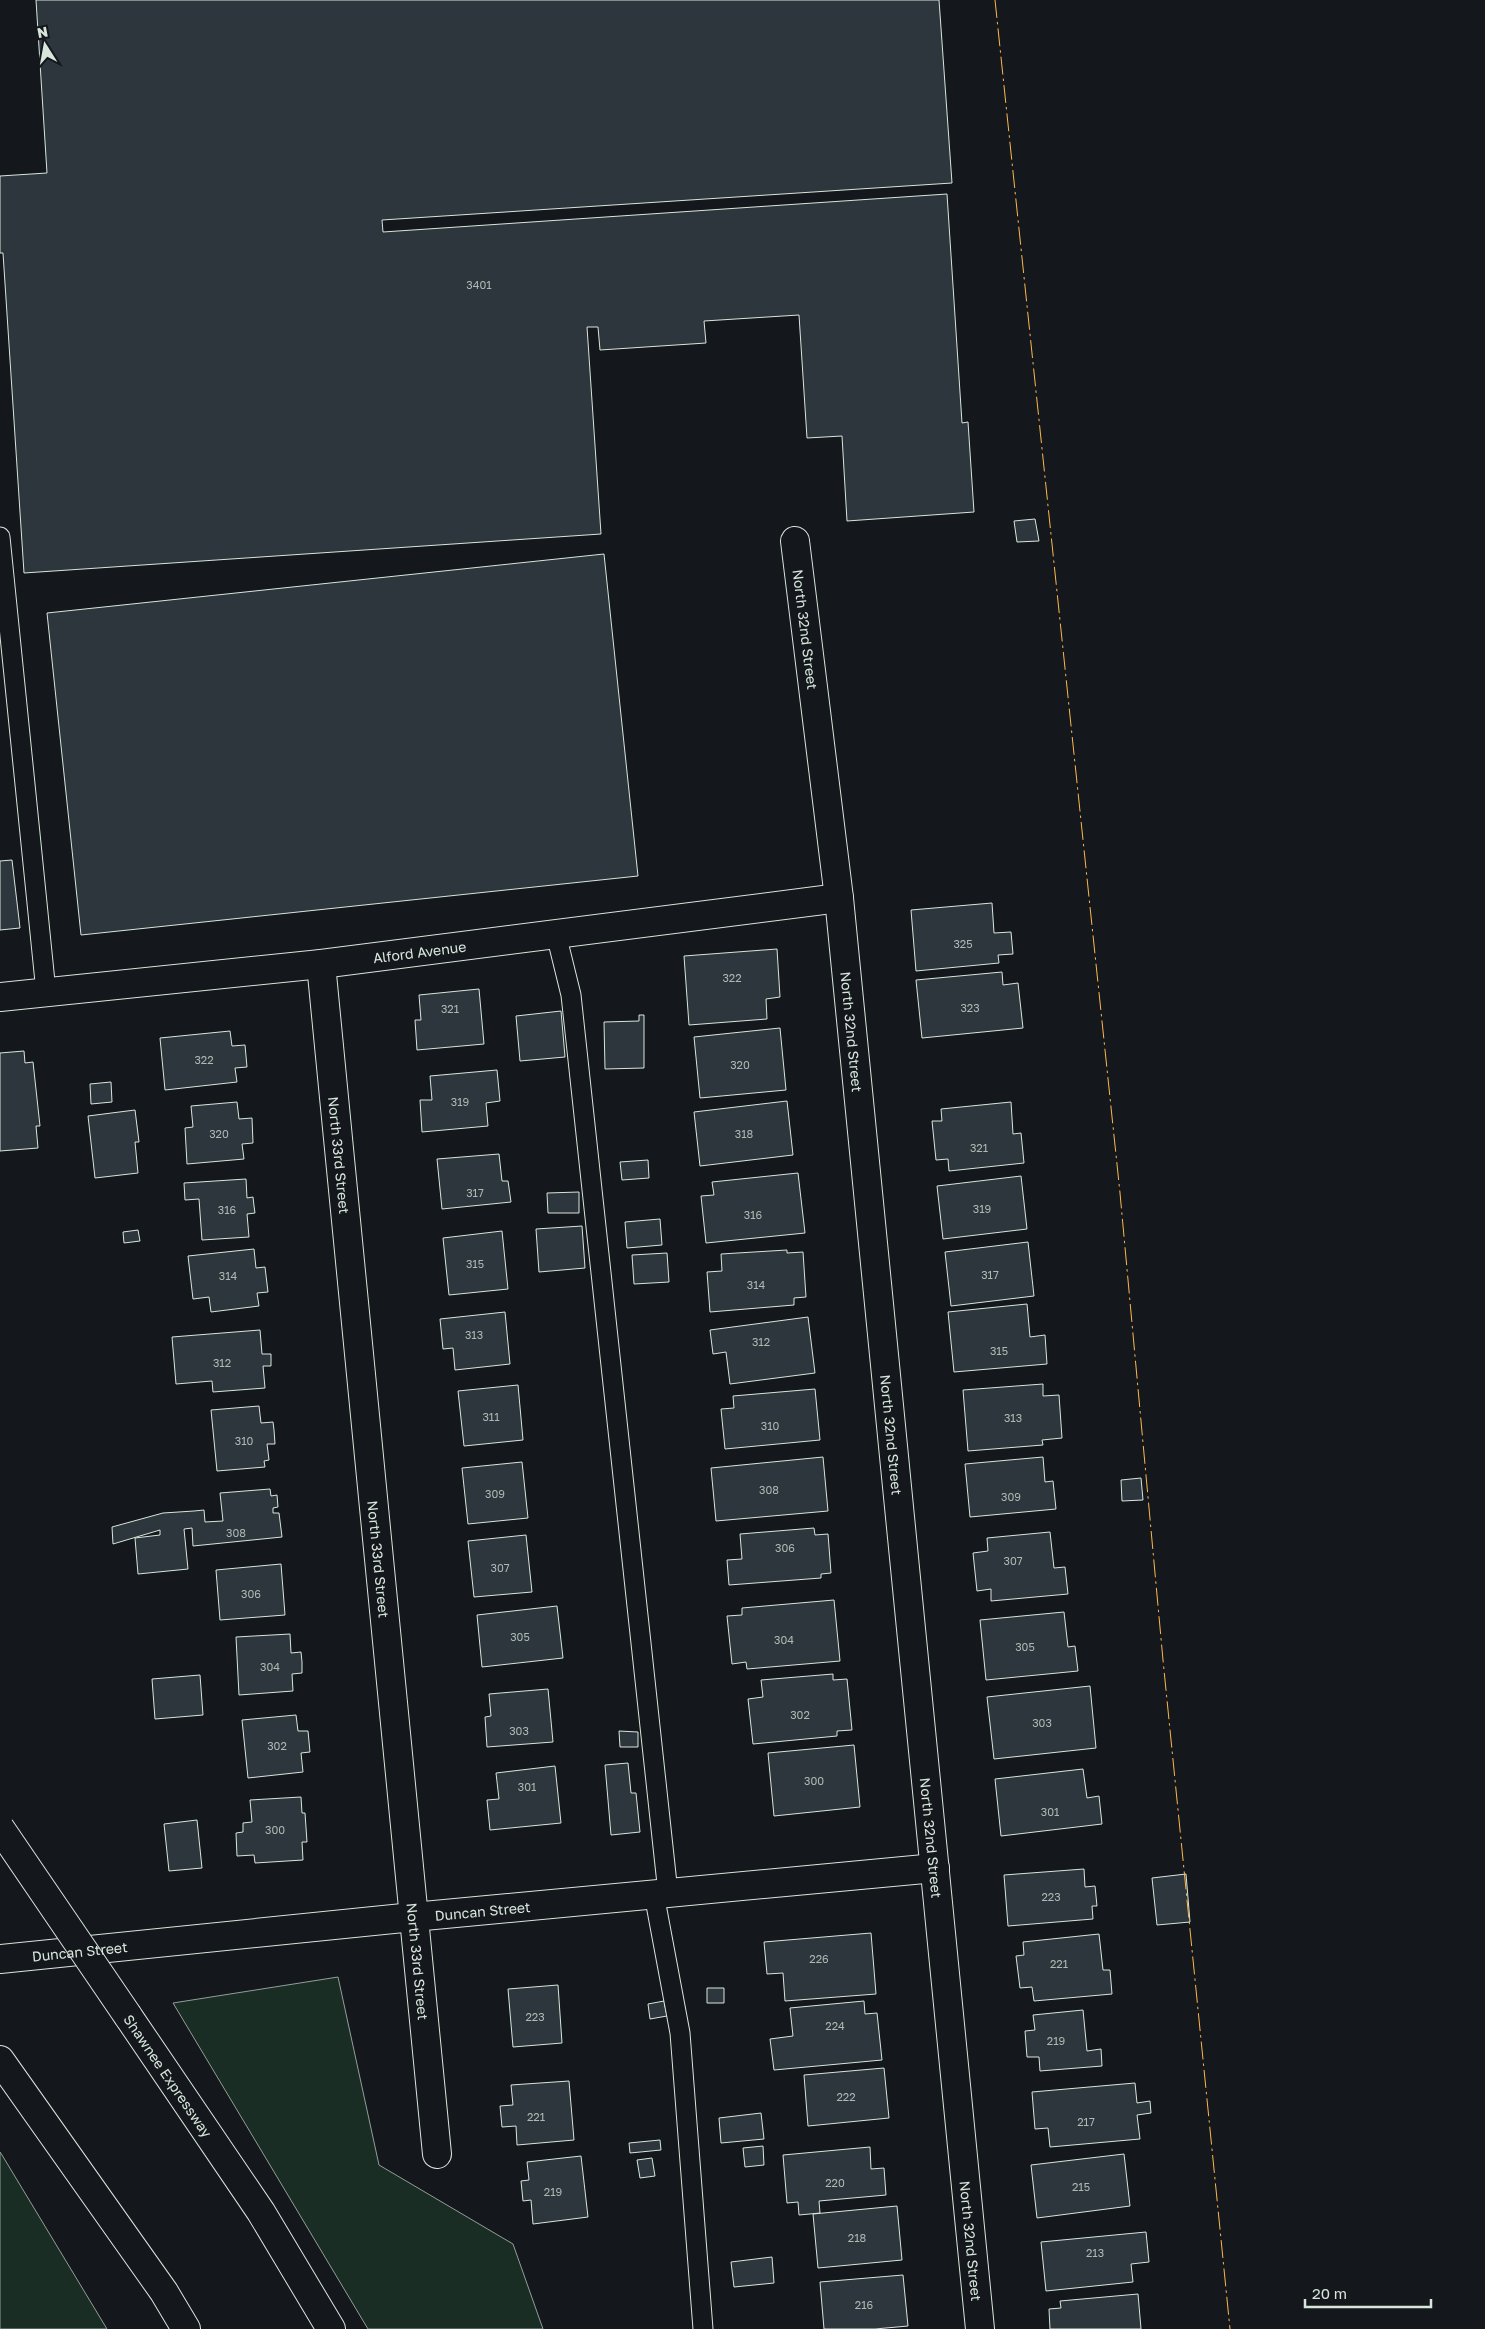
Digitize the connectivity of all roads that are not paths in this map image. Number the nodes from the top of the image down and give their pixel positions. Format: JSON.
{"nodes":[{"id":1,"x":0,"y":537,"type":"edge"},
{"id":2,"x":795,"y":541,"type":"dead end"},
{"id":3,"x":839,"y":898,"type":"junction"},
{"id":4,"x":556,"y":934,"type":"junction"},
{"id":5,"x":321,"y":964,"type":"junction"},
{"id":6,"x":46,"y":992,"type":"junction"},
{"id":7,"x":0,"y":997,"type":"edge"},
{"id":8,"x":0,"y":1828,"type":"edge"},
{"id":9,"x":935,"y":1868,"type":"junction"},
{"id":10,"x":661,"y":1894,"type":"junction"},
{"id":11,"x":413,"y":1917,"type":"junction"},
{"id":12,"x":0,"y":1959,"type":"edge"},
{"id":13,"x":0,"y":2060,"type":"edge"},
{"id":14,"x":438,"y":2154,"type":"dead end"},
{"id":15,"x":186,"y":2329,"type":"edge"},
{"id":16,"x":331,"y":2329,"type":"edge"},
{"id":17,"x":703,"y":2329,"type":"edge"},
{"id":18,"x":980,"y":2329,"type":"edge"}],
"edges":[{"from":1,"to":6,"type":"lane"},
{"from":2,"to":3,"type":"main road","name":"North 32nd Street"},
{"from":3,"to":4,"type":"main road","name":"Alford Avenue"},
{"from":3,"to":9,"type":"main road","name":"North 32nd Street"},
{"from":4,"to":5,"type":"main road","name":"Alford Avenue"},
{"from":4,"to":10,"type":"lane"},
{"from":5,"to":6,"type":"main road","name":"Alford Avenue"},
{"from":5,"to":11,"type":"main road","name":"North 33rd Street"},
{"from":6,"to":7,"type":"main road","name":"Alford Avenue"},
{"from":8,"to":16,"type":"main road","name":"Shawnee Expressway","bridge":true},
{"from":9,"to":10,"type":"main road","name":"Duncan Street"},
{"from":9,"to":18,"type":"main road","name":"North 32nd Street"},
{"from":10,"to":11,"type":"main road","name":"Duncan Street"},
{"from":10,"to":17,"type":"lane"},
{"from":11,"to":12,"type":"main road","name":"Duncan Street"},
{"from":11,"to":14,"type":"main road","name":"North 33rd Street"},
{"from":13,"to":15,"type":"main road"}]}
